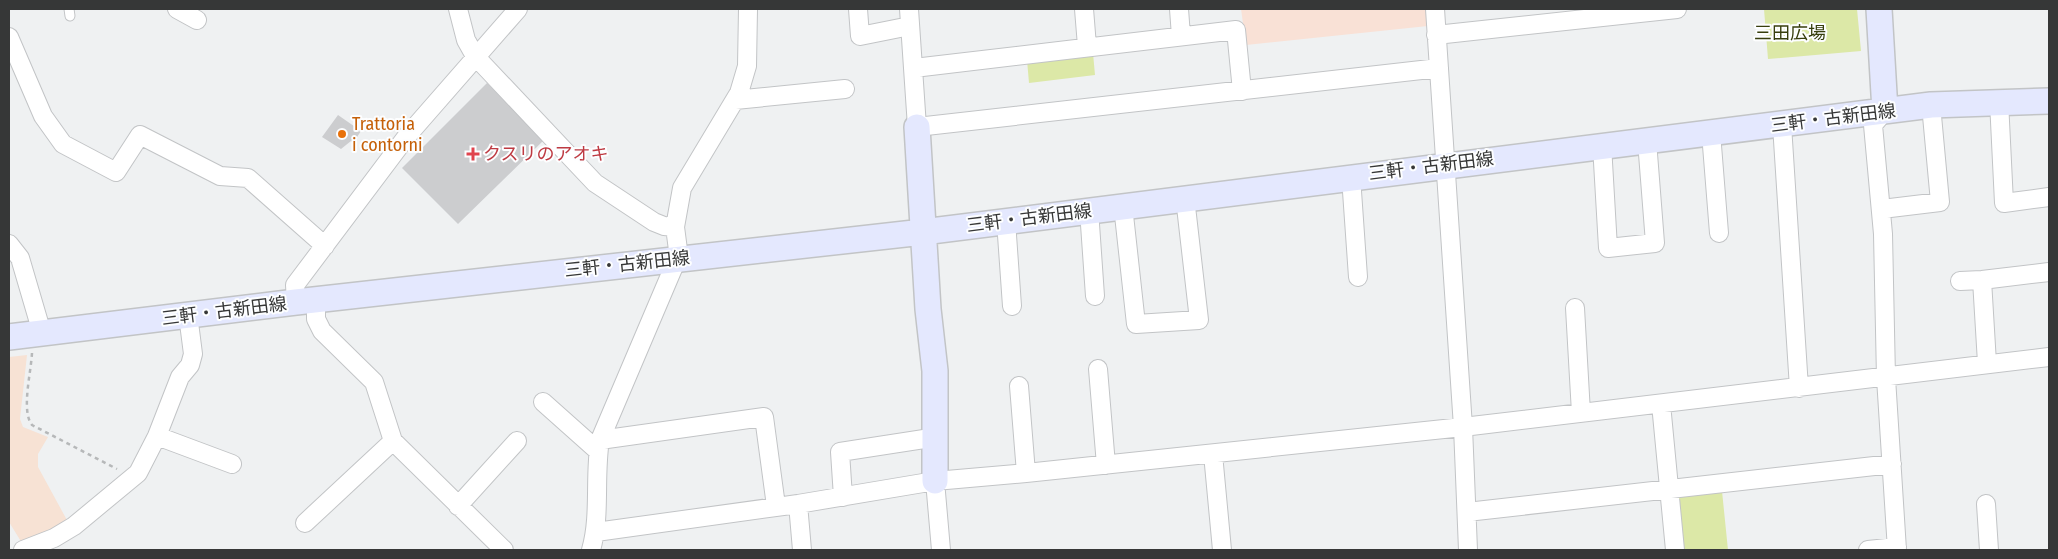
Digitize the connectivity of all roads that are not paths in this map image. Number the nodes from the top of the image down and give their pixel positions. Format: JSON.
{"nodes":[{"id":1,"x":177,"y":9,"type":"edge"},
{"id":2,"x":458,"y":9,"type":"edge"},
{"id":3,"x":518,"y":9,"type":"edge"},
{"id":4,"x":748,"y":9,"type":"edge"},
{"id":5,"x":858,"y":9,"type":"edge"},
{"id":6,"x":1084,"y":9,"type":"edge"},
{"id":7,"x":1179,"y":9,"type":"edge"},
{"id":8,"x":1434,"y":9,"type":"edge"},
{"id":9,"x":1677,"y":9,"type":"edge"},
{"id":10,"x":1879,"y":9,"type":"edge"},
{"id":11,"x":910,"y":18,"type":"edge"},
{"id":12,"x":197,"y":20,"type":"dead end"},
{"id":13,"x":1436,"y":35,"type":"junction"},
{"id":14,"x":1181,"y":36,"type":"junction"},
{"id":15,"x":9,"y":37,"type":"edge"},
{"id":16,"x":1087,"y":46,"type":"junction"},
{"id":17,"x":475,"y":56,"type":"junction"},
{"id":18,"x":914,"y":68,"type":"junction"},
{"id":19,"x":1439,"y":68,"type":"junction"},
{"id":20,"x":845,"y":89,"type":"dead end"},
{"id":21,"x":1242,"y":91,"type":"junction"},
{"id":22,"x":735,"y":100,"type":"junction"},
{"id":23,"x":1999,"y":101,"type":"junction"},
{"id":24,"x":2049,"y":101,"type":"edge"},
{"id":25,"x":1931,"y":105,"type":"junction"},
{"id":26,"x":1885,"y":111,"type":"junction"},
{"id":27,"x":1782,"y":124,"type":"junction"},
{"id":28,"x":918,"y":127,"type":"junction"},
{"id":29,"x":1711,"y":133,"type":"junction"},
{"id":30,"x":1648,"y":141,"type":"junction"},
{"id":31,"x":1602,"y":145,"type":"junction"},
{"id":32,"x":1445,"y":165,"type":"junction"},
{"id":33,"x":1351,"y":177,"type":"junction"},
{"id":34,"x":2049,"y":197,"type":"edge"},
{"id":35,"x":1185,"y":198,"type":"junction"},
{"id":36,"x":1123,"y":206,"type":"junction"},
{"id":37,"x":1882,"y":209,"type":"junction"},
{"id":38,"x":1089,"y":210,"type":"junction"},
{"id":39,"x":1006,"y":221,"type":"junction"},
{"id":40,"x":674,"y":227,"type":"junction"},
{"id":41,"x":923,"y":232,"type":"junction"},
{"id":42,"x":1719,"y":233,"type":"dead end"},
{"id":43,"x":9,"y":244,"type":"edge"},
{"id":44,"x":325,"y":246,"type":"junction"},
{"id":45,"x":677,"y":258,"type":"junction"},
{"id":46,"x":2049,"y":272,"type":"edge"},
{"id":47,"x":1358,"y":277,"type":"dead end"},
{"id":48,"x":1982,"y":280,"type":"junction"},
{"id":49,"x":1960,"y":281,"type":"dead end"},
{"id":50,"x":1096,"y":296,"type":"dead end"},
{"id":51,"x":306,"y":301,"type":"junction"},
{"id":52,"x":1012,"y":306,"type":"dead end"},
{"id":53,"x":1574,"y":308,"type":"dead end"},
{"id":54,"x":188,"y":315,"type":"junction"},
{"id":55,"x":27,"y":335,"type":"edge"},
{"id":56,"x":2049,"y":357,"type":"edge"},
{"id":57,"x":1986,"y":363,"type":"junction"},
{"id":58,"x":1098,"y":369,"type":"dead end"},
{"id":59,"x":1886,"y":378,"type":"junction"},
{"id":60,"x":1020,"y":386,"type":"dead end"},
{"id":61,"x":1799,"y":388,"type":"junction"},
{"id":62,"x":543,"y":402,"type":"dead end"},
{"id":63,"x":1661,"y":404,"type":"junction"},
{"id":64,"x":1581,"y":413,"type":"junction"},
{"id":65,"x":1463,"y":427,"type":"junction"},
{"id":66,"x":157,"y":436,"type":"junction"},
{"id":67,"x":936,"y":437,"type":"junction"},
{"id":68,"x":394,"y":441,"type":"junction"},
{"id":69,"x":517,"y":441,"type":"dead end"},
{"id":70,"x":599,"y":446,"type":"junction"},
{"id":71,"x":1213,"y":454,"type":"junction"},
{"id":72,"x":232,"y":464,"type":"dead end"},
{"id":73,"x":1892,"y":464,"type":"junction"},
{"id":74,"x":1106,"y":465,"type":"junction"},
{"id":75,"x":1026,"y":473,"type":"junction"},
{"id":76,"x":935,"y":480,"type":"junction"},
{"id":77,"x":1669,"y":489,"type":"junction"},
{"id":78,"x":843,"y":497,"type":"junction"},
{"id":79,"x":798,"y":504,"type":"junction"},
{"id":80,"x":1986,"y":504,"type":"dead end"},
{"id":81,"x":458,"y":506,"type":"junction"},
{"id":82,"x":776,"y":506,"type":"junction"},
{"id":83,"x":1466,"y":512,"type":"junction"},
{"id":84,"x":306,"y":523,"type":"dead end"},
{"id":85,"x":596,"y":532,"type":"junction"},
{"id":86,"x":1897,"y":549,"type":"edge"},
{"id":87,"x":23,"y":550,"type":"edge"},
{"id":88,"x":504,"y":550,"type":"edge"},
{"id":89,"x":591,"y":550,"type":"edge"},
{"id":90,"x":802,"y":550,"type":"edge"},
{"id":91,"x":941,"y":550,"type":"edge"},
{"id":92,"x":1222,"y":550,"type":"edge"},
{"id":93,"x":1468,"y":550,"type":"edge"},
{"id":94,"x":1675,"y":550,"type":"edge"},
{"id":95,"x":1868,"y":550,"type":"edge"},
{"id":96,"x":1990,"y":550,"type":"edge"}],
"edges":[{"from":1,"to":12,"type":"street"},
{"from":2,"to":17,"type":"street"},
{"from":3,"to":17,"type":"street"},
{"from":4,"to":22,"type":"street"},
{"from":5,"to":11,"type":"street"},
{"from":6,"to":16,"type":"street"},
{"from":7,"to":14,"type":"street"},
{"from":8,"to":13,"type":"street"},
{"from":9,"to":13,"type":"street"},
{"from":10,"to":26,"type":"street"},
{"from":11,"to":18,"type":"street"},
{"from":13,"to":19,"type":"street"},
{"from":14,"to":16,"type":"street"},
{"from":14,"to":21,"type":"street"},
{"from":15,"to":44,"type":"street"},
{"from":16,"to":18,"type":"street"},
{"from":17,"to":40,"type":"street"},
{"from":17,"to":44,"type":"street"},
{"from":18,"to":28,"type":"street"},
{"from":19,"to":21,"type":"street"},
{"from":19,"to":32,"type":"street"},
{"from":20,"to":22,"type":"street"},
{"from":21,"to":28,"type":"street"},
{"from":22,"to":40,"type":"street"},
{"from":23,"to":24,"type":"street","name":"三軒・古新田線"},
{"from":23,"to":25,"type":"street","name":"三軒・古新田線"},
{"from":23,"to":34,"type":"street"},
{"from":25,"to":26,"type":"street","name":"三軒・古新田線"},
{"from":25,"to":37,"type":"street"},
{"from":26,"to":27,"type":"street","name":"三軒・古新田線"},
{"from":26,"to":37,"type":"street"},
{"from":27,"to":29,"type":"street","name":"三軒・古新田線"},
{"from":27,"to":61,"type":"street"},
{"from":28,"to":41,"type":"street"},
{"from":29,"to":30,"type":"street","name":"三軒・古新田線"},
{"from":29,"to":42,"type":"street"},
{"from":30,"to":31,"type":"street","name":"三軒・古新田線"},
{"from":30,"to":31,"type":"street"},
{"from":31,"to":32,"type":"street","name":"三軒・古新田線"},
{"from":32,"to":33,"type":"street","name":"三軒・古新田線"},
{"from":32,"to":65,"type":"street"},
{"from":33,"to":35,"type":"street","name":"三軒・古新田線"},
{"from":33,"to":47,"type":"street"},
{"from":35,"to":36,"type":"street","name":"三軒・古新田線"},
{"from":35,"to":36,"type":"street"},
{"from":36,"to":38,"type":"street","name":"三軒・古新田線"},
{"from":37,"to":59,"type":"street"},
{"from":38,"to":39,"type":"street","name":"三軒・古新田線"},
{"from":38,"to":50,"type":"street"},
{"from":39,"to":41,"type":"street","name":"三軒・古新田線"},
{"from":39,"to":52,"type":"street"},
{"from":40,"to":45,"type":"street"},
{"from":41,"to":45,"type":"street","name":"三軒・古新田線"},
{"from":41,"to":67,"type":"street"},
{"from":43,"to":55,"type":"street"},
{"from":44,"to":51,"type":"street"},
{"from":45,"to":51,"type":"street","name":"三軒・古新田線"},
{"from":45,"to":70,"type":"street"},
{"from":46,"to":48,"type":"street"},
{"from":48,"to":49,"type":"street"},
{"from":48,"to":57,"type":"street"},
{"from":51,"to":54,"type":"street","name":"三軒・古新田線"},
{"from":51,"to":68,"type":"street"},
{"from":53,"to":64,"type":"street"},
{"from":54,"to":55,"type":"street","name":"三軒・古新田線"},
{"from":54,"to":66,"type":"street"},
{"from":56,"to":57,"type":"street"},
{"from":57,"to":59,"type":"street"},
{"from":58,"to":74,"type":"street"},
{"from":59,"to":61,"type":"street"},
{"from":59,"to":73,"type":"street"},
{"from":60,"to":75,"type":"street"},
{"from":61,"to":63,"type":"street"},
{"from":62,"to":70,"type":"street"},
{"from":63,"to":64,"type":"street"},
{"from":63,"to":77,"type":"street"},
{"from":64,"to":65,"type":"street"},
{"from":65,"to":71,"type":"street"},
{"from":65,"to":83,"type":"street"},
{"from":66,"to":72,"type":"street"},
{"from":66,"to":87,"type":"street"},
{"from":67,"to":76,"type":"street"},
{"from":67,"to":78,"type":"street"},
{"from":68,"to":81,"type":"street"},
{"from":68,"to":84,"type":"street"},
{"from":69,"to":81,"type":"street"},
{"from":70,"to":82,"type":"street"},
{"from":70,"to":85,"type":"street"},
{"from":71,"to":74,"type":"street"},
{"from":71,"to":92,"type":"street"},
{"from":73,"to":77,"type":"street"},
{"from":73,"to":86,"type":"street"},
{"from":74,"to":75,"type":"street"},
{"from":75,"to":76,"type":"street"},
{"from":76,"to":78,"type":"street"},
{"from":76,"to":91,"type":"street"},
{"from":77,"to":83,"type":"street"},
{"from":77,"to":94,"type":"street"},
{"from":78,"to":79,"type":"street"},
{"from":79,"to":82,"type":"street"},
{"from":79,"to":90,"type":"street"},
{"from":80,"to":96,"type":"street"},
{"from":81,"to":88,"type":"street"},
{"from":82,"to":85,"type":"street"},
{"from":83,"to":93,"type":"street"},
{"from":85,"to":89,"type":"street"},
{"from":86,"to":95,"type":"street"}]}
